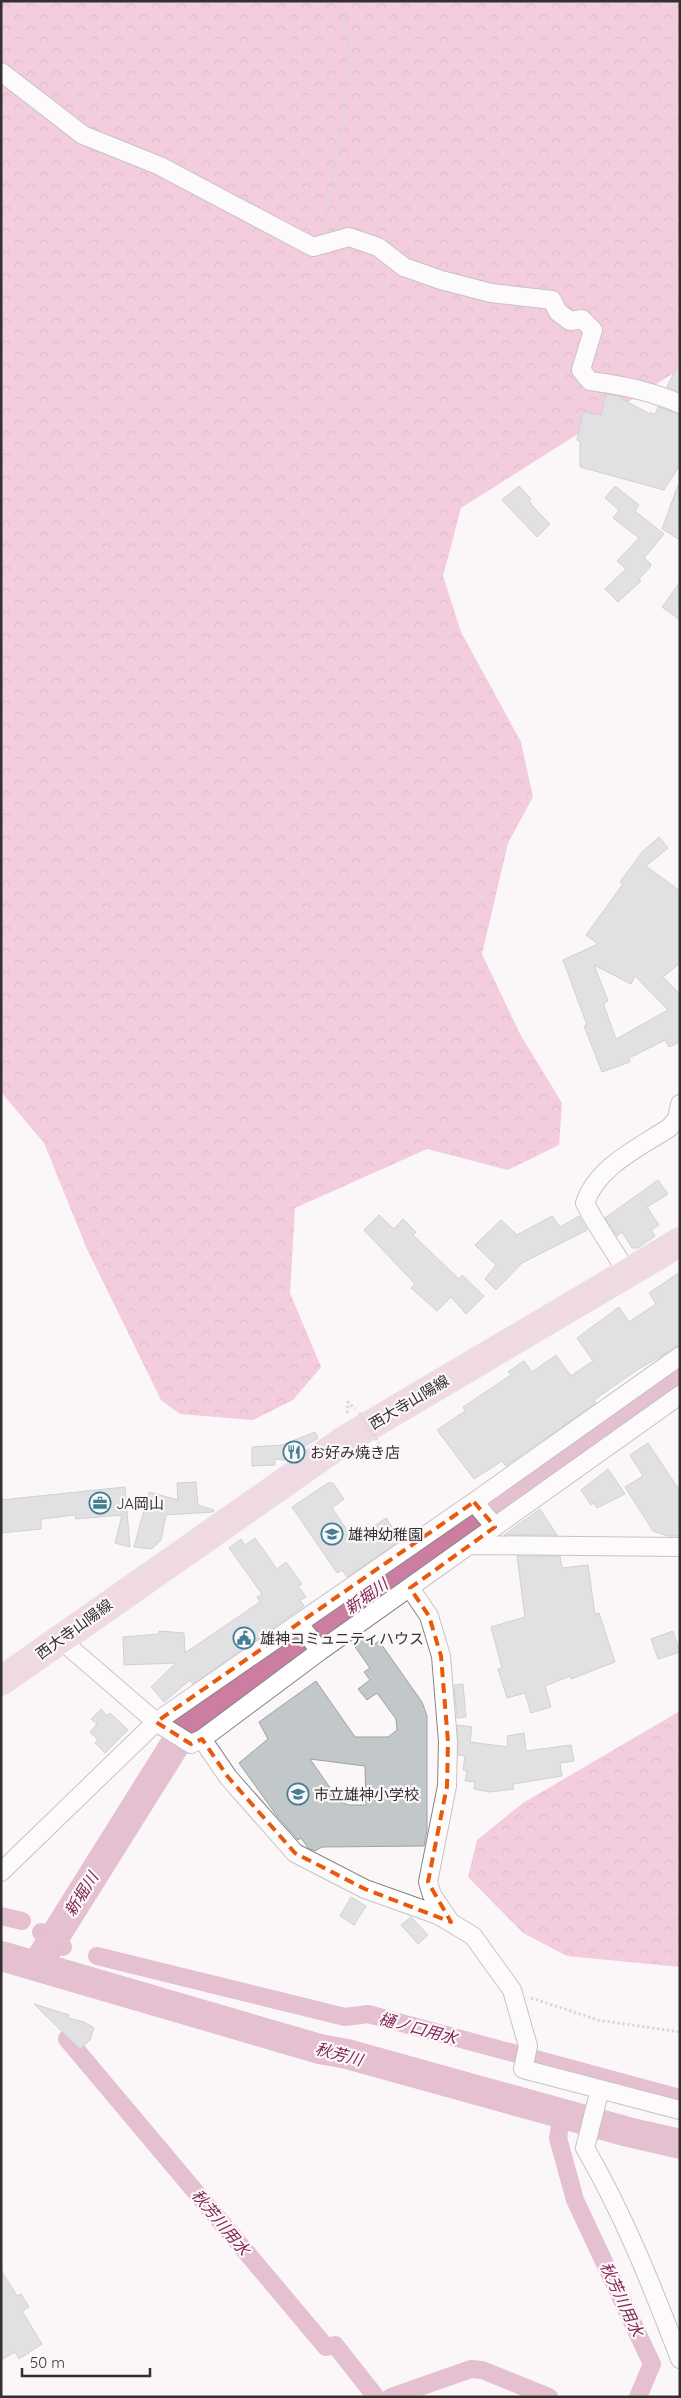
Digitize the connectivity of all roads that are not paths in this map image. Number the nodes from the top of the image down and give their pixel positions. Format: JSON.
{"nodes":[{"id":1,"x":1,"y":72,"type":"edge"},
{"id":2,"x":680,"y":404,"type":"edge"},
{"id":3,"x":680,"y":1104,"type":"edge"},
{"id":4,"x":680,"y":1242,"type":"edge"},
{"id":5,"x":627,"y":1273,"type":"junction"},
{"id":6,"x":680,"y":1356,"type":"edge"},
{"id":7,"x":680,"y":1395,"type":"edge"},
{"id":8,"x":477,"y":1504,"type":"junction"},
{"id":9,"x":493,"y":1524,"type":"junction"},
{"id":10,"x":469,"y":1545,"type":"junction"},
{"id":11,"x":680,"y":1547,"type":"edge"},
{"id":12,"x":410,"y":1588,"type":"junction"},
{"id":13,"x":301,"y":1626,"type":"junction"},
{"id":14,"x":61,"y":1640,"type":"junction"},
{"id":15,"x":318,"y":1648,"type":"junction"},
{"id":16,"x":1,"y":1681,"type":"edge"},
{"id":17,"x":158,"y":1724,"type":"junction"},
{"id":18,"x":197,"y":1742,"type":"junction"},
{"id":19,"x":1,"y":1872,"type":"edge"},
{"id":20,"x":451,"y":1922,"type":"junction"},
{"id":21,"x":600,"y":2089,"type":"junction"},
{"id":22,"x":680,"y":2110,"type":"edge"},
{"id":23,"x":680,"y":2359,"type":"edge"}],
"edges":[{"from":1,"to":2,"type":"street"},
{"from":3,"to":5,"type":"street"},
{"from":4,"to":5,"type":"main road","name":"西大寺山陽線"},
{"from":5,"to":14,"type":"main road","name":"西大寺山陽線"},
{"from":6,"to":8,"type":"street"},
{"from":7,"to":9,"type":"street"},
{"from":8,"to":9,"type":"street"},
{"from":8,"to":13,"type":"street"},
{"from":9,"to":10,"type":"street"},
{"from":10,"to":11,"type":"street"},
{"from":10,"to":12,"type":"street"},
{"from":12,"to":15,"type":"street"},
{"from":12,"to":20,"type":"street"},
{"from":13,"to":15,"type":"street"},
{"from":13,"to":17,"type":"street"},
{"from":14,"to":16,"type":"main road","name":"西大寺山陽線"},
{"from":14,"to":17,"type":"street"},
{"from":15,"to":18,"type":"street"},
{"from":17,"to":18,"type":"street"},
{"from":17,"to":19,"type":"street"},
{"from":18,"to":20,"type":"street"},
{"from":20,"to":21,"type":"street"},
{"from":21,"to":22,"type":"street"},
{"from":21,"to":23,"type":"street"}]}
